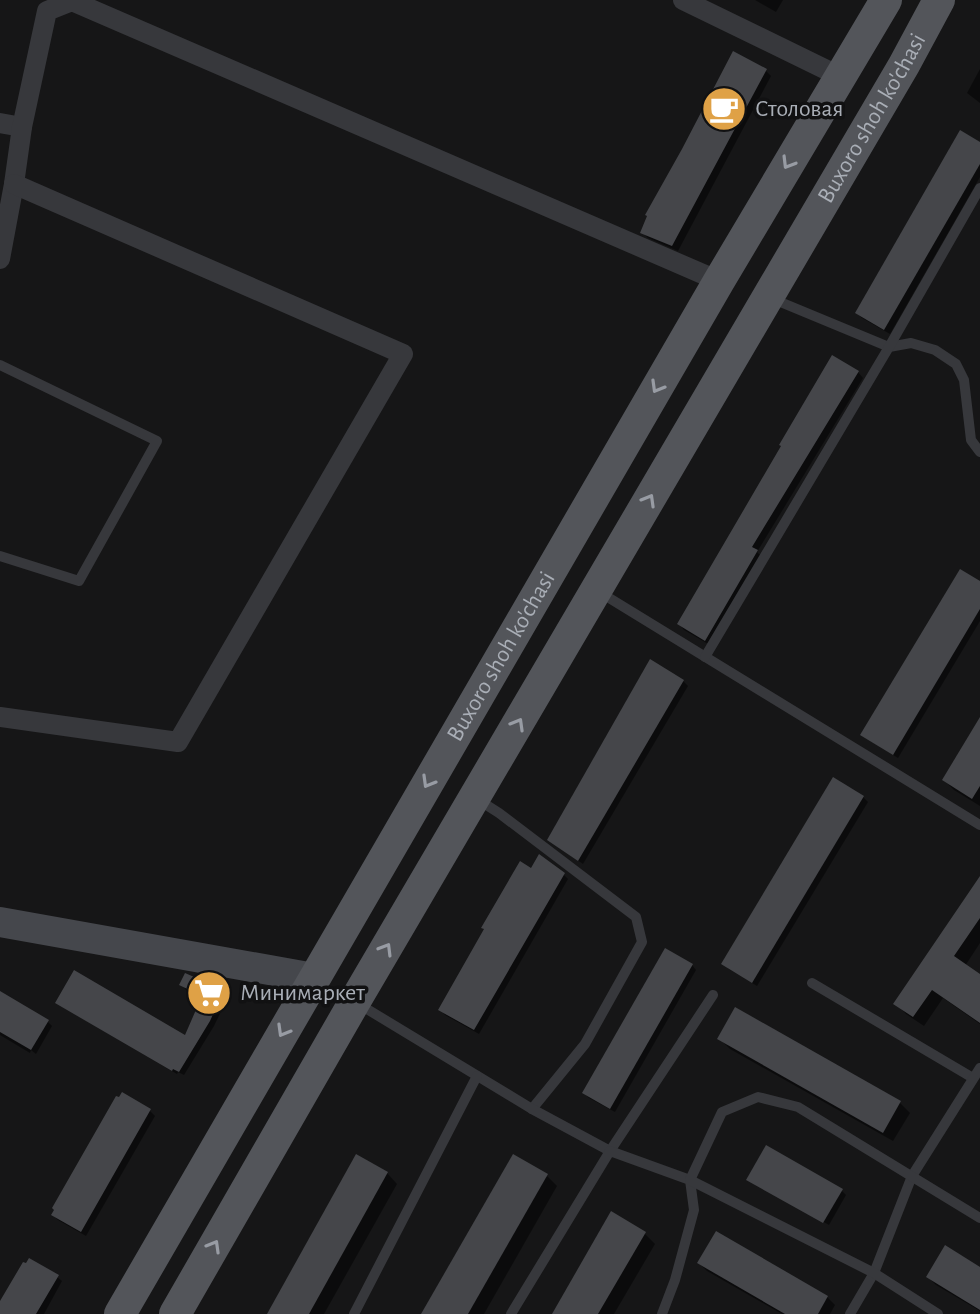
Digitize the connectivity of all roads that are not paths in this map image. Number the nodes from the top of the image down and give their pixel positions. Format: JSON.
{"nodes":[{"id":1,"x":683,"y":0,"type":"edge"},
{"id":2,"x":886,"y":0,"type":"edge"},
{"id":3,"x":939,"y":0,"type":"edge"},
{"id":4,"x":861,"y":42,"type":"junction"},
{"id":5,"x":904,"y":65,"type":"junction"},
{"id":6,"x":839,"y":76,"type":"junction"},
{"id":7,"x":0,"y":123,"type":"edge"},
{"id":8,"x":22,"y":127,"type":"junction"},
{"id":9,"x":14,"y":184,"type":"junction"},
{"id":10,"x":980,"y":188,"type":"edge"},
{"id":11,"x":0,"y":259,"type":"edge"},
{"id":12,"x":719,"y":281,"type":"junction"},
{"id":13,"x":768,"y":297,"type":"junction"},
{"id":14,"x":889,"y":347,"type":"junction"},
{"id":15,"x":0,"y":365,"type":"edge"},
{"id":16,"x":980,"y":452,"type":"edge"},
{"id":17,"x":0,"y":556,"type":"edge"},
{"id":18,"x":596,"y":590,"type":"junction"},
{"id":19,"x":705,"y":657,"type":"junction"},
{"id":20,"x":0,"y":717,"type":"edge"},
{"id":21,"x":475,"y":798,"type":"junction"},
{"id":22,"x":980,"y":825,"type":"edge"},
{"id":23,"x":0,"y":922,"type":"edge"},
{"id":24,"x":314,"y":978,"type":"junction"},
{"id":25,"x":812,"y":983,"type":"dead end"},
{"id":26,"x":713,"y":995,"type":"dead end"},
{"id":27,"x":355,"y":1001,"type":"junction"},
{"id":28,"x":980,"y":1068,"type":"edge"},
{"id":29,"x":477,"y":1076,"type":"junction"},
{"id":30,"x":973,"y":1078,"type":"junction"},
{"id":31,"x":532,"y":1109,"type":"junction"},
{"id":32,"x":610,"y":1151,"type":"junction"},
{"id":33,"x":912,"y":1176,"type":"junction"},
{"id":34,"x":690,"y":1180,"type":"junction"},
{"id":35,"x":980,"y":1218,"type":"edge"},
{"id":36,"x":874,"y":1273,"type":"junction"},
{"id":37,"x":120,"y":1314,"type":"edge"},
{"id":38,"x":175,"y":1314,"type":"edge"},
{"id":39,"x":354,"y":1314,"type":"edge"},
{"id":40,"x":511,"y":1314,"type":"edge"},
{"id":41,"x":662,"y":1314,"type":"edge"},
{"id":42,"x":850,"y":1314,"type":"edge"},
{"id":43,"x":938,"y":1314,"type":"edge"}],
"edges":[{"from":1,"to":6,"type":"street"},
{"from":2,"to":4,"type":"main road","name":"Buxoro shoh ko'chasi"},
{"from":3,"to":5,"type":"main road","name":"Buxoro shoh ko'chasi"},
{"from":4,"to":5,"type":"main road"},
{"from":4,"to":6,"type":"main road","name":"Buxoro shoh ko'chasi"},
{"from":5,"to":13,"type":"main road","name":"Buxoro shoh ko'chasi"},
{"from":6,"to":12,"type":"main road","name":"Buxoro shoh ko'chasi","one_way":true},
{"from":7,"to":8,"type":"street"},
{"from":8,"to":9,"type":"street"},
{"from":8,"to":12,"type":"street"},
{"from":9,"to":11,"type":"street"},
{"from":9,"to":20,"type":"street"},
{"from":10,"to":14,"type":"lane"},
{"from":12,"to":24,"type":"main road","name":"Buxoro shoh ko'chasi","one_way":true},
{"from":13,"to":14,"type":"lane"},
{"from":18,"to":13,"type":"main road","name":"Buxoro shoh ko'chasi","one_way":true},
{"from":14,"to":16,"type":"lane"},
{"from":14,"to":19,"type":"lane"},
{"from":15,"to":17,"type":"lane"},
{"from":18,"to":19,"type":"lane"},
{"from":21,"to":18,"type":"main road","name":"Buxoro shoh ko'chasi","one_way":true},
{"from":19,"to":22,"type":"lane"},
{"from":27,"to":21,"type":"main road","name":"Buxoro shoh ko'chasi","one_way":true},
{"from":21,"to":31,"type":"lane"},
{"from":23,"to":24,"type":"street"},
{"from":24,"to":37,"type":"main road","name":"Buxoro shoh ko'chasi","one_way":true},
{"from":25,"to":30,"type":"lane"},
{"from":26,"to":32,"type":"lane"},
{"from":27,"to":29,"type":"lane"},
{"from":38,"to":27,"type":"main road","name":"Buxoro shoh ko'chasi","one_way":true},
{"from":28,"to":30,"type":"lane"},
{"from":29,"to":31,"type":"lane"},
{"from":29,"to":39,"type":"lane"},
{"from":30,"to":33,"type":"lane"},
{"from":31,"to":32,"type":"lane"},
{"from":32,"to":34,"type":"lane"},
{"from":32,"to":40,"type":"lane"},
{"from":33,"to":34,"type":"lane"},
{"from":33,"to":35,"type":"lane"},
{"from":33,"to":36,"type":"lane"},
{"from":34,"to":36,"type":"lane"},
{"from":34,"to":41,"type":"lane"},
{"from":36,"to":42,"type":"lane"},
{"from":36,"to":43,"type":"lane"}]}
